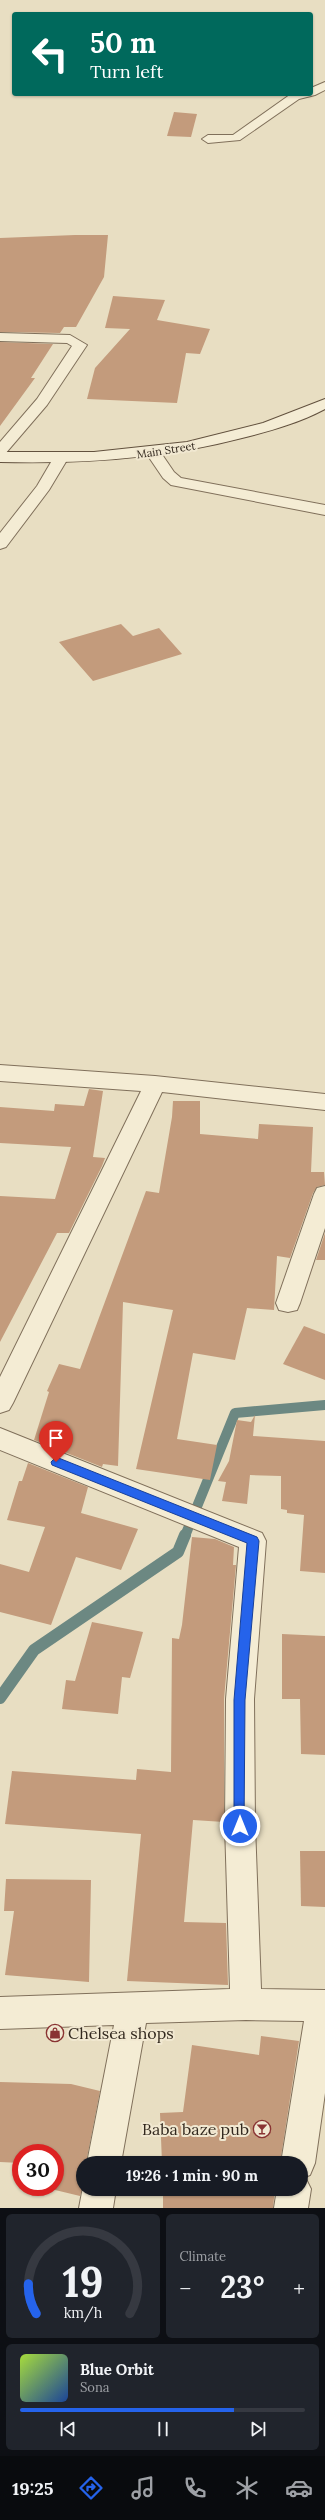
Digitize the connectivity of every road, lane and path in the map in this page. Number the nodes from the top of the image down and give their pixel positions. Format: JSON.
{"nodes":[{"id":1,"x":325,"y":85,"type":"edge"},
{"id":2,"x":313,"y":92,"type":"edge"},
{"id":3,"x":296,"y":96,"type":"edge"},
{"id":4,"x":208,"y":140,"type":"dead end"},
{"id":5,"x":0,"y":337,"type":"edge"},
{"id":6,"x":325,"y":403,"type":"edge"},
{"id":7,"x":0,"y":451,"type":"edge"},
{"id":8,"x":154,"y":453,"type":"junction"},
{"id":9,"x":0,"y":457,"type":"edge"},
{"id":10,"x":59,"y":460,"type":"junction"},
{"id":11,"x":325,"y":510,"type":"edge"},
{"id":12,"x":0,"y":544,"type":"edge"},
{"id":13,"x":0,"y":1073,"type":"edge"},
{"id":14,"x":155,"y":1084,"type":"junction"},
{"id":15,"x":325,"y":1102,"type":"edge"},
{"id":16,"x":325,"y":1194,"type":"edge"},
{"id":17,"x":288,"y":1303,"type":"dead end"},
{"id":18,"x":0,"y":1403,"type":"edge"},
{"id":19,"x":0,"y":1439,"type":"edge"},
{"id":20,"x":246,"y":2004,"type":"junction"},
{"id":21,"x":324,"y":2006,"type":"edge"},
{"id":22,"x":133,"y":2008,"type":"junction"},
{"id":23,"x":0,"y":2012,"type":"edge"},
{"id":24,"x":105,"y":2156,"type":"edge"},
{"id":25,"x":299,"y":2156,"type":"edge"},
{"id":26,"x":99,"y":2196,"type":"edge"},
{"id":27,"x":293,"y":2196,"type":"edge"},
{"id":28,"x":96,"y":2208,"type":"edge"},
{"id":29,"x":291,"y":2208,"type":"edge"}],
"edges":[{"from":1,"to":2,"type":"street"},
{"from":3,"to":4,"type":"street"},
{"from":5,"to":7,"type":"street"},
{"from":6,"to":8,"type":"street","name":"Main Street"},
{"from":8,"to":10,"type":"street","name":"Main Street"},
{"from":8,"to":11,"type":"street"},
{"from":9,"to":10,"type":"street","name":"Main Street"},
{"from":10,"to":12,"type":"street"},
{"from":13,"to":14,"type":"street"},
{"from":14,"to":15,"type":"street"},
{"from":14,"to":18,"type":"street"},
{"from":16,"to":17,"type":"street"},
{"from":19,"to":20,"type":"street"},
{"from":20,"to":21,"type":"street"},
{"from":20,"to":22,"type":"street"},
{"from":21,"to":25,"type":"street"},
{"from":22,"to":23,"type":"street"},
{"from":22,"to":24,"type":"street"},
{"from":26,"to":28,"type":"street"},
{"from":27,"to":29,"type":"street"}]}
